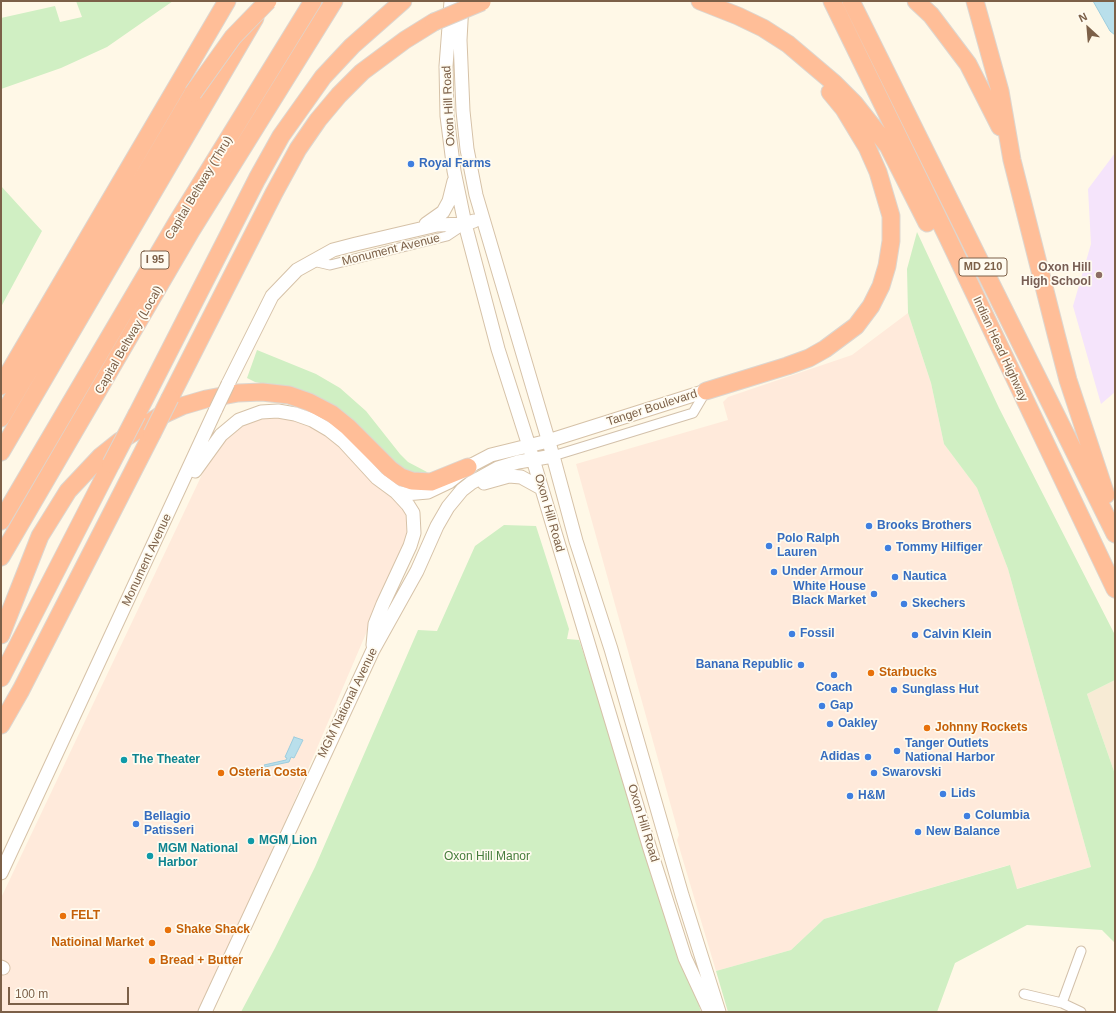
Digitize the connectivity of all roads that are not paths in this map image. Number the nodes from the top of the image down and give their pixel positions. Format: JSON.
{"nodes":[{"id":1,"x":227,"y":1,"type":"edge"},
{"id":2,"x":267,"y":1,"type":"edge"},
{"id":3,"x":314,"y":1,"type":"edge"},
{"id":4,"x":334,"y":1,"type":"edge"},
{"id":5,"x":403,"y":1,"type":"edge"},
{"id":6,"x":451,"y":1,"type":"edge"},
{"id":7,"x":463,"y":1,"type":"edge"},
{"id":8,"x":483,"y":1,"type":"edge"},
{"id":9,"x":700,"y":1,"type":"edge"},
{"id":10,"x":832,"y":1,"type":"edge"},
{"id":11,"x":852,"y":1,"type":"edge"},
{"id":12,"x":916,"y":1,"type":"edge"},
{"id":13,"x":975,"y":1,"type":"edge"},
{"id":14,"x":788,"y":44,"type":"junction"},
{"id":15,"x":1012,"y":160,"type":"junction"},
{"id":16,"x":454,"y":171,"type":"junction"},
{"id":17,"x":483,"y":219,"type":"junction"},
{"id":18,"x":465,"y":224,"type":"junction"},
{"id":19,"x":415,"y":229,"type":"junction"},
{"id":20,"x":313,"y":261,"type":"junction"},
{"id":21,"x":1,"y":386,"type":"edge"},
{"id":22,"x":706,"y":391,"type":"junction"},
{"id":23,"x":1,"y":418,"type":"edge"},
{"id":24,"x":548,"y":441,"type":"junction"},
{"id":25,"x":529,"y":446,"type":"junction"},
{"id":26,"x":1,"y":452,"type":"edge"},
{"id":27,"x":553,"y":456,"type":"junction"},
{"id":28,"x":533,"y":458,"type":"junction"},
{"id":29,"x":468,"y":467,"type":"junction"},
{"id":30,"x":1059,"y":475,"type":"junction"},
{"id":31,"x":541,"y":488,"type":"junction"},
{"id":32,"x":396,"y":492,"type":"junction"},
{"id":33,"x":34,"y":502,"type":"junction"},
{"id":34,"x":172,"y":506,"type":"junction"},
{"id":35,"x":448,"y":507,"type":"junction"},
{"id":36,"x":1115,"y":519,"type":"edge"},
{"id":37,"x":1,"y":521,"type":"edge"},
{"id":38,"x":1115,"y":534,"type":"edge"},
{"id":39,"x":1,"y":557,"type":"edge"},
{"id":40,"x":1,"y":570,"type":"edge"},
{"id":41,"x":1115,"y":589,"type":"edge"},
{"id":42,"x":1,"y":635,"type":"edge"},
{"id":43,"x":373,"y":650,"type":"junction"},
{"id":44,"x":1,"y":678,"type":"edge"},
{"id":45,"x":21,"y":690,"type":"junction"},
{"id":46,"x":1,"y":725,"type":"edge"},
{"id":47,"x":1,"y":736,"type":"edge"},
{"id":48,"x":1,"y":873,"type":"edge"},
{"id":49,"x":1081,"y":951,"type":"dead end"},
{"id":50,"x":1024,"y":994,"type":"dead end"},
{"id":51,"x":1062,"y":1003,"type":"junction"},
{"id":52,"x":205,"y":1012,"type":"edge"},
{"id":53,"x":710,"y":1012,"type":"edge"},
{"id":54,"x":719,"y":1012,"type":"edge"},
{"id":55,"x":1081,"y":1012,"type":"edge"}],
"edges":[{"from":1,"to":21,"type":"highway"},
{"from":2,"to":23,"type":"highway","bridge":true},
{"from":2,"to":26,"type":"highway"},
{"from":3,"to":37,"type":"highway","name":"Capital Beltway (Thru)","number":"I 95"},
{"from":4,"to":33,"type":"highway","name":"Capital Beltway (Local)","number":"I 95"},
{"from":5,"to":44,"type":"highway","bridge":true},
{"from":6,"to":16,"type":"main road","name":"Oxon Hill Road"},
{"from":7,"to":17,"type":"main road","name":"Oxon Hill Road"},
{"from":8,"to":45,"type":"highway","bridge":true},
{"from":9,"to":14,"type":"highway"},
{"from":10,"to":30,"type":"highway","name":"Indian Head Highway","number":"MD 210"},
{"from":11,"to":38,"type":"highway","name":"Indian Head Highway","number":"MD 210"},
{"from":12,"to":15,"type":"highway"},
{"from":13,"to":15,"type":"highway"},
{"from":14,"to":22,"type":"highway"},
{"from":14,"to":30,"type":"highway"},
{"from":15,"to":36,"type":"highway"},
{"from":16,"to":18,"type":"main road","name":"Oxon Hill Road"},
{"from":16,"to":19,"type":"main road"},
{"from":17,"to":18,"type":"main road","name":"Monument Avenue"},
{"from":17,"to":24,"type":"main road","name":"Oxon Hill Road"},
{"from":18,"to":19,"type":"main road","name":"Monument Avenue"},
{"from":18,"to":20,"type":"street","name":"Monument Avenue"},
{"from":18,"to":25,"type":"main road","name":"Oxon Hill Road"},
{"from":19,"to":20,"type":"main road","name":"Monument Avenue"},
{"from":20,"to":34,"type":"main road","name":"Monument Avenue","bridge":true},
{"from":22,"to":24,"type":"main road","name":"Tanger Boulevard"},
{"from":22,"to":27,"type":"street","name":"Tanger Boulevard"},
{"from":24,"to":25,"type":"main road"},
{"from":24,"to":27,"type":"main road","name":"Oxon Hill Road"},
{"from":25,"to":28,"type":"main road","name":"Oxon Hill Road"},
{"from":25,"to":29,"type":"main road"},
{"from":27,"to":28,"type":"main road","name":"MGM National Avenue"},
{"from":27,"to":54,"type":"main road","name":"Oxon Hill Road"},
{"from":28,"to":31,"type":"main road","name":"Oxon Hill Road"},
{"from":28,"to":35,"type":"main road","name":"MGM National Avenue"},
{"from":29,"to":32,"type":"main road"},
{"from":29,"to":42,"type":"highway"},
{"from":30,"to":41,"type":"highway","name":"Indian Head Highway","number":"MD 210"},
{"from":31,"to":35,"type":"main road"},
{"from":31,"to":53,"type":"main road","name":"Oxon Hill Road"},
{"from":32,"to":34,"type":"main road"},
{"from":32,"to":43,"type":"main road"},
{"from":33,"to":39,"type":"highway","name":"Capital Beltway (Local)","number":"I 95"},
{"from":33,"to":40,"type":"highway"},
{"from":34,"to":48,"type":"main road","name":"Monument Avenue"},
{"from":35,"to":43,"type":"main road","name":"MGM National Avenue"},
{"from":43,"to":52,"type":"main road","name":"MGM National Avenue"},
{"from":45,"to":46,"type":"highway"},
{"from":45,"to":47,"type":"highway"},
{"from":49,"to":51,"type":"street"},
{"from":50,"to":51,"type":"street"},
{"from":51,"to":55,"type":"street"}]}
